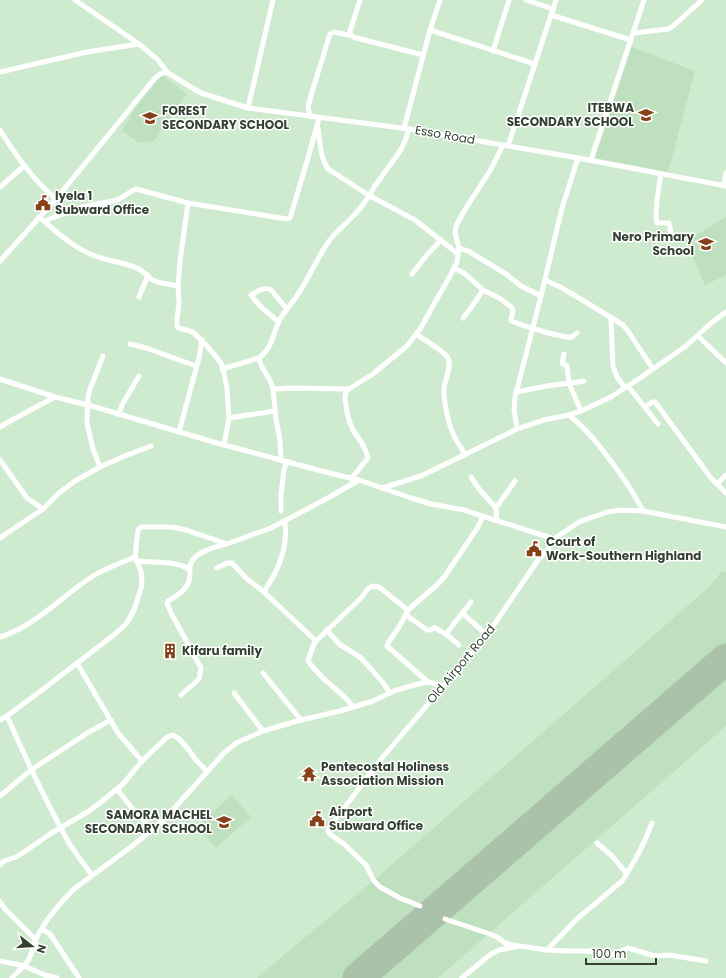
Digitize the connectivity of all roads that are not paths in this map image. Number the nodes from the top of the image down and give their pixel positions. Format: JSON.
{"nodes":[{"id":1,"x":75,"y":0,"type":"edge"},
{"id":2,"x":273,"y":0,"type":"edge"},
{"id":3,"x":360,"y":0,"type":"edge"},
{"id":4,"x":440,"y":0,"type":"edge"},
{"id":5,"x":509,"y":0,"type":"edge"},
{"id":6,"x":526,"y":0,"type":"edge"},
{"id":7,"x":556,"y":0,"type":"edge"},
{"id":8,"x":644,"y":0,"type":"edge"},
{"id":9,"x":702,"y":0,"type":"edge"},
{"id":10,"x":553,"y":9,"type":"junction"},
{"id":11,"x":551,"y":15,"type":"junction"},
{"id":12,"x":430,"y":30,"type":"junction"},
{"id":13,"x":634,"y":33,"type":"junction"},
{"id":14,"x":350,"y":34,"type":"junction"},
{"id":15,"x":631,"y":40,"type":"junction"},
{"id":16,"x":139,"y":44,"type":"junction"},
{"id":17,"x":493,"y":51,"type":"junction"},
{"id":18,"x":423,"y":55,"type":"junction"},
{"id":19,"x":535,"y":64,"type":"junction"},
{"id":20,"x":0,"y":72,"type":"edge"},
{"id":21,"x":168,"y":73,"type":"junction"},
{"id":22,"x":248,"y":108,"type":"junction"},
{"id":23,"x":311,"y":117,"type":"junction"},
{"id":24,"x":319,"y":118,"type":"junction"},
{"id":25,"x":317,"y":124,"type":"junction"},
{"id":26,"x":407,"y":128,"type":"junction"},
{"id":27,"x":0,"y":130,"type":"edge"},
{"id":28,"x":506,"y":146,"type":"junction"},
{"id":29,"x":578,"y":158,"type":"junction"},
{"id":30,"x":592,"y":160,"type":"junction"},
{"id":31,"x":24,"y":166,"type":"junction"},
{"id":32,"x":726,"y":173,"type":"edge"},
{"id":33,"x":661,"y":174,"type":"junction"},
{"id":34,"x":725,"y":186,"type":"edge"},
{"id":35,"x":0,"y":187,"type":"edge"},
{"id":36,"x":370,"y":196,"type":"junction"},
{"id":37,"x":56,"y":199,"type":"junction"},
{"id":38,"x":188,"y":203,"type":"junction"},
{"id":39,"x":39,"y":217,"type":"junction"},
{"id":40,"x":44,"y":221,"type":"junction"},
{"id":41,"x":672,"y":239,"type":"dead end"},
{"id":42,"x":441,"y":240,"type":"junction"},
{"id":43,"x":459,"y":248,"type":"junction"},
{"id":44,"x":458,"y":254,"type":"junction"},
{"id":45,"x":0,"y":261,"type":"edge"},
{"id":46,"x":454,"y":268,"type":"junction"},
{"id":47,"x":412,"y":274,"type":"dead end"},
{"id":48,"x":148,"y":275,"type":"junction"},
{"id":49,"x":545,"y":280,"type":"junction"},
{"id":50,"x":178,"y":286,"type":"junction"},
{"id":51,"x":483,"y":290,"type":"junction"},
{"id":52,"x":541,"y":296,"type":"junction"},
{"id":53,"x":139,"y":297,"type":"dead end"},
{"id":54,"x":286,"y":309,"type":"junction"},
{"id":55,"x":726,"y":312,"type":"edge"},
{"id":56,"x":463,"y":318,"type":"dead end"},
{"id":57,"x":611,"y":319,"type":"junction"},
{"id":58,"x":279,"y":322,"type":"junction"},
{"id":59,"x":532,"y":329,"type":"junction"},
{"id":60,"x":577,"y":333,"type":"dead end"},
{"id":61,"x":416,"y":334,"type":"junction"},
{"id":62,"x":698,"y":336,"type":"junction"},
{"id":63,"x":202,"y":340,"type":"junction"},
{"id":64,"x":130,"y":344,"type":"dead end"},
{"id":65,"x":564,"y":354,"type":"dead end"},
{"id":66,"x":103,"y":356,"type":"dead end"},
{"id":67,"x":259,"y":358,"type":"junction"},
{"id":68,"x":726,"y":363,"type":"edge"},
{"id":69,"x":196,"y":366,"type":"junction"},
{"id":70,"x":222,"y":369,"type":"junction"},
{"id":71,"x":653,"y":369,"type":"junction"},
{"id":72,"x":139,"y":376,"type":"dead end"},
{"id":73,"x":0,"y":379,"type":"edge"},
{"id":74,"x":584,"y":381,"type":"dead end"},
{"id":75,"x":569,"y":383,"type":"junction"},
{"id":76,"x":626,"y":387,"type":"junction"},
{"id":77,"x":273,"y":389,"type":"junction"},
{"id":78,"x":349,"y":389,"type":"junction"},
{"id":79,"x":516,"y":392,"type":"junction"},
{"id":80,"x":55,"y":397,"type":"junction"},
{"id":81,"x":88,"y":405,"type":"junction"},
{"id":82,"x":645,"y":407,"type":"junction"},
{"id":83,"x":275,"y":411,"type":"junction"},
{"id":84,"x":581,"y":411,"type":"junction"},
{"id":85,"x":119,"y":414,"type":"junction"},
{"id":86,"x":570,"y":415,"type":"junction"},
{"id":87,"x":230,"y":418,"type":"junction"},
{"id":88,"x":658,"y":424,"type":"dead end"},
{"id":89,"x":0,"y":427,"type":"edge"},
{"id":90,"x":517,"y":429,"type":"junction"},
{"id":91,"x":179,"y":432,"type":"junction"},
{"id":92,"x":224,"y":445,"type":"junction"},
{"id":93,"x":151,"y":446,"type":"dead end"},
{"id":94,"x":465,"y":455,"type":"junction"},
{"id":95,"x":0,"y":460,"type":"edge"},
{"id":96,"x":281,"y":460,"type":"junction"},
{"id":97,"x":287,"y":462,"type":"junction"},
{"id":98,"x":100,"y":467,"type":"junction"},
{"id":99,"x":726,"y":475,"type":"edge"},
{"id":100,"x":471,"y":477,"type":"dead end"},
{"id":101,"x":351,"y":479,"type":"junction"},
{"id":102,"x":359,"y":480,"type":"junction"},
{"id":103,"x":515,"y":481,"type":"dead end"},
{"id":104,"x":717,"y":484,"type":"junction"},
{"id":105,"x":382,"y":488,"type":"junction"},
{"id":106,"x":726,"y":493,"type":"edge"},
{"id":107,"x":496,"y":508,"type":"junction"},
{"id":108,"x":43,"y":509,"type":"junction"},
{"id":109,"x":643,"y":511,"type":"junction"},
{"id":110,"x":281,"y":512,"type":"dead end"},
{"id":111,"x":483,"y":516,"type":"junction"},
{"id":112,"x":497,"y":520,"type":"junction"},
{"id":113,"x":284,"y":522,"type":"junction"},
{"id":114,"x":726,"y":527,"type":"edge"},
{"id":115,"x":0,"y":538,"type":"edge"},
{"id":116,"x":554,"y":539,"type":"junction"},
{"id":117,"x":227,"y":544,"type":"junction"},
{"id":118,"x":136,"y":559,"type":"junction"},
{"id":119,"x":216,"y":568,"type":"dead end"},
{"id":120,"x":189,"y":569,"type":"junction"},
{"id":121,"x":264,"y":592,"type":"junction"},
{"id":122,"x":471,"y":602,"type":"dead end"},
{"id":123,"x":407,"y":612,"type":"junction"},
{"id":124,"x":462,"y":613,"type":"junction"},
{"id":125,"x":327,"y":630,"type":"junction"},
{"id":126,"x":446,"y":634,"type":"junction"},
{"id":127,"x":487,"y":635,"type":"junction"},
{"id":128,"x":0,"y":637,"type":"edge"},
{"id":129,"x":316,"y":641,"type":"junction"},
{"id":130,"x":459,"y":646,"type":"dead end"},
{"id":131,"x":77,"y":663,"type":"junction"},
{"id":132,"x":263,"y":674,"type":"dead end"},
{"id":133,"x":428,"y":682,"type":"junction"},
{"id":134,"x":444,"y":686,"type":"junction"},
{"id":135,"x":234,"y":693,"type":"dead end"},
{"id":136,"x":390,"y":694,"type":"junction"},
{"id":137,"x":181,"y":695,"type":"dead end"},
{"id":138,"x":353,"y":707,"type":"junction"},
{"id":139,"x":7,"y":716,"type":"junction"},
{"id":140,"x":0,"y":720,"type":"edge"},
{"id":141,"x":111,"y":720,"type":"junction"},
{"id":142,"x":301,"y":720,"type":"junction"},
{"id":143,"x":263,"y":731,"type":"junction"},
{"id":144,"x":142,"y":761,"type":"junction"},
{"id":145,"x":31,"y":770,"type":"junction"},
{"id":146,"x":207,"y":772,"type":"junction"},
{"id":147,"x":117,"y":789,"type":"junction"},
{"id":148,"x":0,"y":796,"type":"edge"},
{"id":149,"x":652,"y":823,"type":"dead end"},
{"id":150,"x":61,"y":828,"type":"junction"},
{"id":151,"x":152,"y":830,"type":"junction"},
{"id":152,"x":597,"y":843,"type":"dead end"},
{"id":153,"x":0,"y":865,"type":"edge"},
{"id":154,"x":628,"y":874,"type":"junction"},
{"id":155,"x":92,"y":876,"type":"junction"},
{"id":156,"x":1,"y":905,"type":"edge"},
{"id":157,"x":420,"y":906,"type":"dead end"},
{"id":158,"x":445,"y":919,"type":"dead end"},
{"id":159,"x":42,"y":929,"type":"junction"},
{"id":160,"x":36,"y":940,"type":"junction"},
{"id":161,"x":520,"y":946,"type":"junction"},
{"id":162,"x":547,"y":950,"type":"junction"},
{"id":163,"x":0,"y":961,"type":"edge"},
{"id":164,"x":706,"y":961,"type":"dead end"},
{"id":165,"x":24,"y":966,"type":"junction"},
{"id":166,"x":12,"y":978,"type":"edge"},
{"id":167,"x":57,"y":978,"type":"edge"},
{"id":168,"x":79,"y":978,"type":"edge"},
{"id":169,"x":462,"y":978,"type":"edge"}],
"edges":[{"from":1,"to":16,"type":"street","name":"Esso Road"},
{"from":2,"to":22,"type":"street"},
{"from":3,"to":14,"type":"street"},
{"from":4,"to":12,"type":"street"},
{"from":5,"to":17,"type":"street"},
{"from":6,"to":10,"type":"street"},
{"from":7,"to":10,"type":"street"},
{"from":8,"to":13,"type":"street"},
{"from":9,"to":13,"type":"street"},
{"from":10,"to":11,"type":"street"},
{"from":11,"to":15,"type":"street"},
{"from":11,"to":19,"type":"street"},
{"from":12,"to":17,"type":"street"},
{"from":12,"to":18,"type":"street"},
{"from":13,"to":15,"type":"street"},
{"from":14,"to":18,"type":"street"},
{"from":14,"to":23,"type":"street"},
{"from":15,"to":30,"type":"street"},
{"from":16,"to":20,"type":"street"},
{"from":16,"to":21,"type":"street","name":"Esso Road"},
{"from":17,"to":19,"type":"street"},
{"from":18,"to":26,"type":"street"},
{"from":19,"to":28,"type":"street"},
{"from":21,"to":22,"type":"street","name":"Esso Road"},
{"from":21,"to":37,"type":"street"},
{"from":22,"to":23,"type":"street","name":"Esso Road"},
{"from":23,"to":24,"type":"street","name":"Esso Road"},
{"from":24,"to":25,"type":"street"},
{"from":24,"to":26,"type":"street","name":"Esso Road"},
{"from":25,"to":36,"type":"street"},
{"from":25,"to":38,"type":"street"},
{"from":26,"to":28,"type":"street","name":"Esso Road"},
{"from":26,"to":36,"type":"street"},
{"from":27,"to":31,"type":"street"},
{"from":28,"to":29,"type":"street","name":"Esso Road"},
{"from":28,"to":43,"type":"street"},
{"from":29,"to":30,"type":"street","name":"Esso Road"},
{"from":29,"to":49,"type":"street"},
{"from":30,"to":33,"type":"street","name":"Esso Road"},
{"from":31,"to":35,"type":"street"},
{"from":31,"to":37,"type":"street"},
{"from":32,"to":34,"type":"street"},
{"from":33,"to":34,"type":"street","name":"Esso Road"},
{"from":33,"to":41,"type":"street"},
{"from":36,"to":42,"type":"street"},
{"from":36,"to":54,"type":"street"},
{"from":37,"to":39,"type":"street"},
{"from":38,"to":40,"type":"street"},
{"from":38,"to":50,"type":"street"},
{"from":39,"to":40,"type":"street"},
{"from":39,"to":45,"type":"street"},
{"from":40,"to":48,"type":"street"},
{"from":42,"to":44,"type":"street"},
{"from":42,"to":47,"type":"street"},
{"from":43,"to":44,"type":"street"},
{"from":43,"to":52,"type":"street"},
{"from":44,"to":46,"type":"street"},
{"from":46,"to":51,"type":"street"},
{"from":46,"to":61,"type":"street"},
{"from":48,"to":50,"type":"street"},
{"from":48,"to":53,"type":"street"},
{"from":49,"to":52,"type":"street"},
{"from":49,"to":57,"type":"street"},
{"from":50,"to":63,"type":"street"},
{"from":51,"to":56,"type":"street"},
{"from":51,"to":59,"type":"street"},
{"from":52,"to":59,"type":"street"},
{"from":54,"to":58,"type":"street"},
{"from":54,"to":58,"type":"street"},
{"from":55,"to":62,"type":"street"},
{"from":57,"to":71,"type":"street"},
{"from":57,"to":76,"type":"street"},
{"from":58,"to":67,"type":"street"},
{"from":59,"to":60,"type":"street"},
{"from":59,"to":79,"type":"street"},
{"from":61,"to":78,"type":"street"},
{"from":61,"to":94,"type":"street"},
{"from":62,"to":68,"type":"street"},
{"from":62,"to":71,"type":"street"},
{"from":63,"to":69,"type":"street"},
{"from":63,"to":70,"type":"street"},
{"from":64,"to":69,"type":"street"},
{"from":65,"to":75,"type":"street"},
{"from":66,"to":81,"type":"street"},
{"from":67,"to":70,"type":"street"},
{"from":67,"to":77,"type":"street"},
{"from":69,"to":91,"type":"street"},
{"from":70,"to":87,"type":"street"},
{"from":71,"to":76,"type":"street"},
{"from":72,"to":85,"type":"street"},
{"from":73,"to":80,"type":"street"},
{"from":74,"to":75,"type":"street"},
{"from":75,"to":79,"type":"street"},
{"from":75,"to":84,"type":"street"},
{"from":76,"to":82,"type":"street"},
{"from":76,"to":84,"type":"street"},
{"from":77,"to":78,"type":"street"},
{"from":77,"to":83,"type":"street"},
{"from":78,"to":101,"type":"street"},
{"from":79,"to":90,"type":"street"},
{"from":80,"to":81,"type":"street"},
{"from":80,"to":89,"type":"street"},
{"from":81,"to":85,"type":"street"},
{"from":81,"to":98,"type":"street"},
{"from":82,"to":88,"type":"street"},
{"from":82,"to":104,"type":"street"},
{"from":83,"to":87,"type":"street"},
{"from":83,"to":96,"type":"street"},
{"from":84,"to":86,"type":"street"},
{"from":85,"to":91,"type":"street"},
{"from":86,"to":90,"type":"street"},
{"from":86,"to":109,"type":"street"},
{"from":87,"to":92,"type":"street"},
{"from":90,"to":94,"type":"street"},
{"from":91,"to":92,"type":"street"},
{"from":92,"to":96,"type":"street"},
{"from":93,"to":98,"type":"street"},
{"from":94,"to":105,"type":"street"},
{"from":95,"to":108,"type":"street"},
{"from":96,"to":97,"type":"street"},
{"from":97,"to":101,"type":"street"},
{"from":97,"to":110,"type":"street"},
{"from":98,"to":108,"type":"street"},
{"from":99,"to":104,"type":"street"},
{"from":100,"to":107,"type":"street"},
{"from":101,"to":102,"type":"street"},
{"from":102,"to":105,"type":"street"},
{"from":102,"to":113,"type":"street"},
{"from":103,"to":107,"type":"street"},
{"from":104,"to":106,"type":"street"},
{"from":105,"to":111,"type":"street"},
{"from":107,"to":112,"type":"street"},
{"from":108,"to":115,"type":"street"},
{"from":109,"to":114,"type":"street","name":"Old Airport Road"},
{"from":109,"to":116,"type":"street","name":"Old Airport Road"},
{"from":111,"to":112,"type":"street"},
{"from":111,"to":123,"type":"street"},
{"from":112,"to":116,"type":"street"},
{"from":113,"to":117,"type":"street"},
{"from":113,"to":121,"type":"street"},
{"from":116,"to":127,"type":"street","name":"Old Airport Road"},
{"from":117,"to":118,"type":"street"},
{"from":117,"to":120,"type":"street"},
{"from":118,"to":120,"type":"street"},
{"from":118,"to":128,"type":"street"},
{"from":118,"to":131,"type":"street"},
{"from":119,"to":121,"type":"street"},
{"from":120,"to":137,"type":"street"},
{"from":121,"to":129,"type":"street"},
{"from":122,"to":124,"type":"street"},
{"from":123,"to":125,"type":"street"},
{"from":123,"to":126,"type":"street"},
{"from":123,"to":133,"type":"street"},
{"from":124,"to":126,"type":"street"},
{"from":124,"to":127,"type":"street"},
{"from":125,"to":129,"type":"street"},
{"from":125,"to":136,"type":"street"},
{"from":126,"to":130,"type":"street"},
{"from":127,"to":134,"type":"street","name":"Old Airport Road"},
{"from":129,"to":138,"type":"street"},
{"from":131,"to":139,"type":"street"},
{"from":131,"to":141,"type":"street"},
{"from":132,"to":142,"type":"street"},
{"from":133,"to":134,"type":"street"},
{"from":133,"to":136,"type":"street"},
{"from":134,"to":157,"type":"street","name":"Old Airport Road"},
{"from":135,"to":143,"type":"street"},
{"from":136,"to":138,"type":"street"},
{"from":138,"to":142,"type":"street"},
{"from":139,"to":140,"type":"street"},
{"from":139,"to":145,"type":"street"},
{"from":141,"to":144,"type":"street"},
{"from":141,"to":145,"type":"street"},
{"from":142,"to":143,"type":"street"},
{"from":143,"to":146,"type":"street"},
{"from":144,"to":146,"type":"street"},
{"from":144,"to":147,"type":"street"},
{"from":145,"to":148,"type":"street"},
{"from":145,"to":150,"type":"street"},
{"from":146,"to":151,"type":"street"},
{"from":147,"to":150,"type":"street"},
{"from":147,"to":151,"type":"street"},
{"from":149,"to":154,"type":"street"},
{"from":150,"to":153,"type":"street"},
{"from":150,"to":155,"type":"street"},
{"from":151,"to":155,"type":"street"},
{"from":152,"to":154,"type":"street"},
{"from":154,"to":162,"type":"street"},
{"from":155,"to":159,"type":"street"},
{"from":156,"to":160,"type":"street"},
{"from":158,"to":161,"type":"street"},
{"from":159,"to":160,"type":"street"},
{"from":159,"to":168,"type":"street"},
{"from":160,"to":165,"type":"street"},
{"from":161,"to":162,"type":"street"},
{"from":161,"to":169,"type":"street"},
{"from":162,"to":164,"type":"street"},
{"from":163,"to":165,"type":"street"},
{"from":165,"to":166,"type":"street"},
{"from":165,"to":167,"type":"street"}]}
